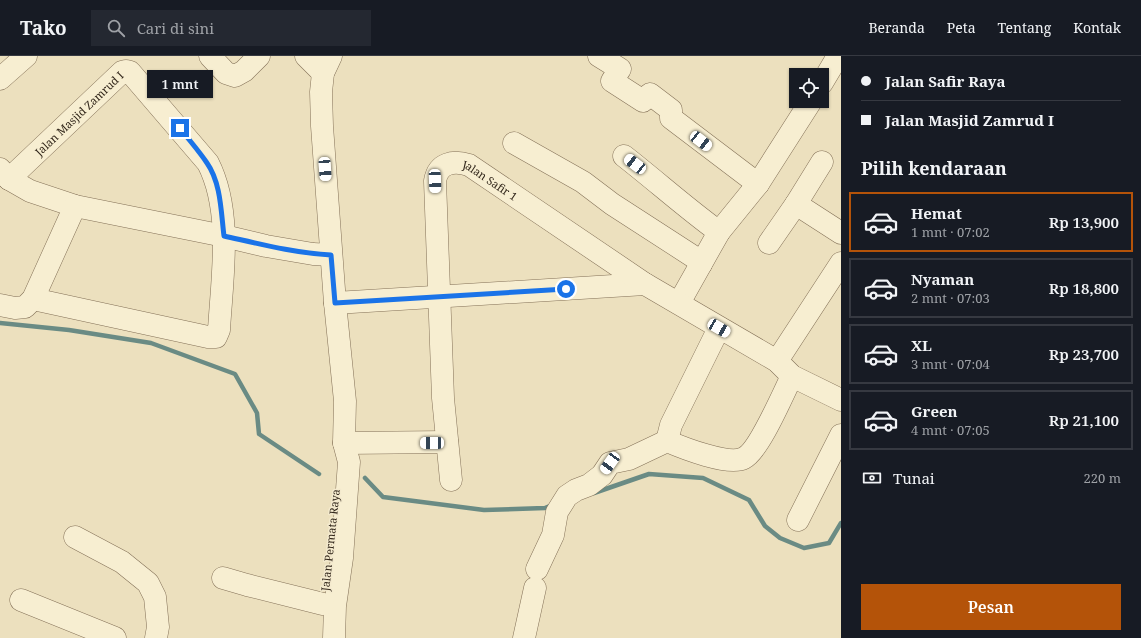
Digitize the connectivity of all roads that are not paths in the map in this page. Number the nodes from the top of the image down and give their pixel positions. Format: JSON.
{"nodes":[{"id":1,"x":26,"y":56,"type":"edge"},
{"id":2,"x":210,"y":56,"type":"edge"},
{"id":3,"x":259,"y":56,"type":"edge"},
{"id":4,"x":306,"y":56,"type":"edge"},
{"id":5,"x":599,"y":56,"type":"edge"},
{"id":6,"x":838,"y":56,"type":"edge"},
{"id":7,"x":327,"y":64,"type":"edge"},
{"id":8,"x":829,"y":71,"type":"edge"},
{"id":9,"x":0,"y":79,"type":"edge"},
{"id":10,"x":807,"y":108,"type":"edge"},
{"id":11,"x":514,"y":143,"type":"dead end"},
{"id":12,"x":624,"y":156,"type":"dead end"},
{"id":13,"x":822,"y":162,"type":"dead end"},
{"id":14,"x":4,"y":174,"type":"edge"},
{"id":15,"x":758,"y":184,"type":"junction"},
{"id":16,"x":796,"y":204,"type":"junction"},
{"id":17,"x":76,"y":206,"type":"junction"},
{"id":18,"x":719,"y":232,"type":"junction"},
{"id":19,"x":841,"y":233,"type":"edge"},
{"id":20,"x":224,"y":236,"type":"junction"},
{"id":21,"x":768,"y":243,"type":"dead end"},
{"id":22,"x":331,"y":255,"type":"junction"},
{"id":23,"x":841,"y":263,"type":"edge"},
{"id":24,"x":701,"y":264,"type":"junction"},
{"id":25,"x":645,"y":284,"type":"junction"},
{"id":26,"x":438,"y":297,"type":"junction"},
{"id":27,"x":33,"y":299,"type":"junction"},
{"id":28,"x":335,"y":303,"type":"junction"},
{"id":29,"x":679,"y":303,"type":"junction"},
{"id":30,"x":0,"y":305,"type":"edge"},
{"id":31,"x":719,"y":328,"type":"junction"},
{"id":32,"x":785,"y":368,"type":"junction"},
{"id":33,"x":841,"y":400,"type":"edge"},
{"id":34,"x":841,"y":435,"type":"edge"},
{"id":35,"x":667,"y":441,"type":"junction"},
{"id":36,"x":447,"y":442,"type":"junction"},
{"id":37,"x":344,"y":443,"type":"junction"},
{"id":38,"x":451,"y":480,"type":"dead end"},
{"id":39,"x":798,"y":520,"type":"dead end"},
{"id":40,"x":76,"y":537,"type":"dead end"},
{"id":41,"x":223,"y":578,"type":"dead end"},
{"id":42,"x":21,"y":600,"type":"dead end"},
{"id":43,"x":323,"y":604,"type":"junction"},
{"id":44,"x":115,"y":638,"type":"edge"},
{"id":45,"x":156,"y":638,"type":"edge"},
{"id":46,"x":322,"y":638,"type":"edge"},
{"id":47,"x":334,"y":638,"type":"edge"},
{"id":48,"x":524,"y":638,"type":"edge"}],
"edges":[{"from":1,"to":9,"type":"street"},
{"from":2,"to":3,"type":"street"},
{"from":4,"to":7,"type":"street"},
{"from":5,"to":15,"type":"street"},
{"from":6,"to":8,"type":"street"},
{"from":7,"to":22,"type":"street"},
{"from":10,"to":15,"type":"street"},
{"from":11,"to":24,"type":"street"},
{"from":12,"to":18,"type":"street"},
{"from":13,"to":16,"type":"street"},
{"from":14,"to":17,"type":"street"},
{"from":14,"to":20,"type":"street","name":"Jalan Masjid Zamrud I"},
{"from":15,"to":18,"type":"street"},
{"from":16,"to":19,"type":"street"},
{"from":16,"to":21,"type":"street"},
{"from":17,"to":20,"type":"street"},
{"from":17,"to":27,"type":"street"},
{"from":18,"to":24,"type":"street"},
{"from":20,"to":22,"type":"street"},
{"from":20,"to":27,"type":"street","name":"Jalan Masjid Zamrud I"},
{"from":22,"to":28,"type":"street"},
{"from":23,"to":32,"type":"street"},
{"from":24,"to":29,"type":"street"},
{"from":25,"to":26,"type":"street"},
{"from":25,"to":26,"type":"street","name":"Jalan Safir 1"},
{"from":25,"to":29,"type":"street","name":"Jalan Safir 1"},
{"from":26,"to":28,"type":"street"},
{"from":26,"to":36,"type":"street","name":"Jalan Safir 1"},
{"from":27,"to":30,"type":"street"},
{"from":28,"to":37,"type":"street"},
{"from":29,"to":31,"type":"street","name":"Jalan Safir 1"},
{"from":31,"to":32,"type":"street","name":"Jalan Safir 1"},
{"from":31,"to":35,"type":"street"},
{"from":32,"to":33,"type":"street","name":"Jalan Safir 1"},
{"from":32,"to":35,"type":"street"},
{"from":34,"to":39,"type":"street"},
{"from":35,"to":48,"type":"street"},
{"from":36,"to":37,"type":"street"},
{"from":36,"to":38,"type":"street","name":"Jalan Safir 1"},
{"from":37,"to":43,"type":"street","name":"Jalan Permata Raya"},
{"from":37,"to":47,"type":"street"},
{"from":40,"to":45,"type":"street"},
{"from":41,"to":43,"type":"street"},
{"from":42,"to":44,"type":"street"},
{"from":43,"to":46,"type":"street","name":"Jalan Permata Raya"}]}
